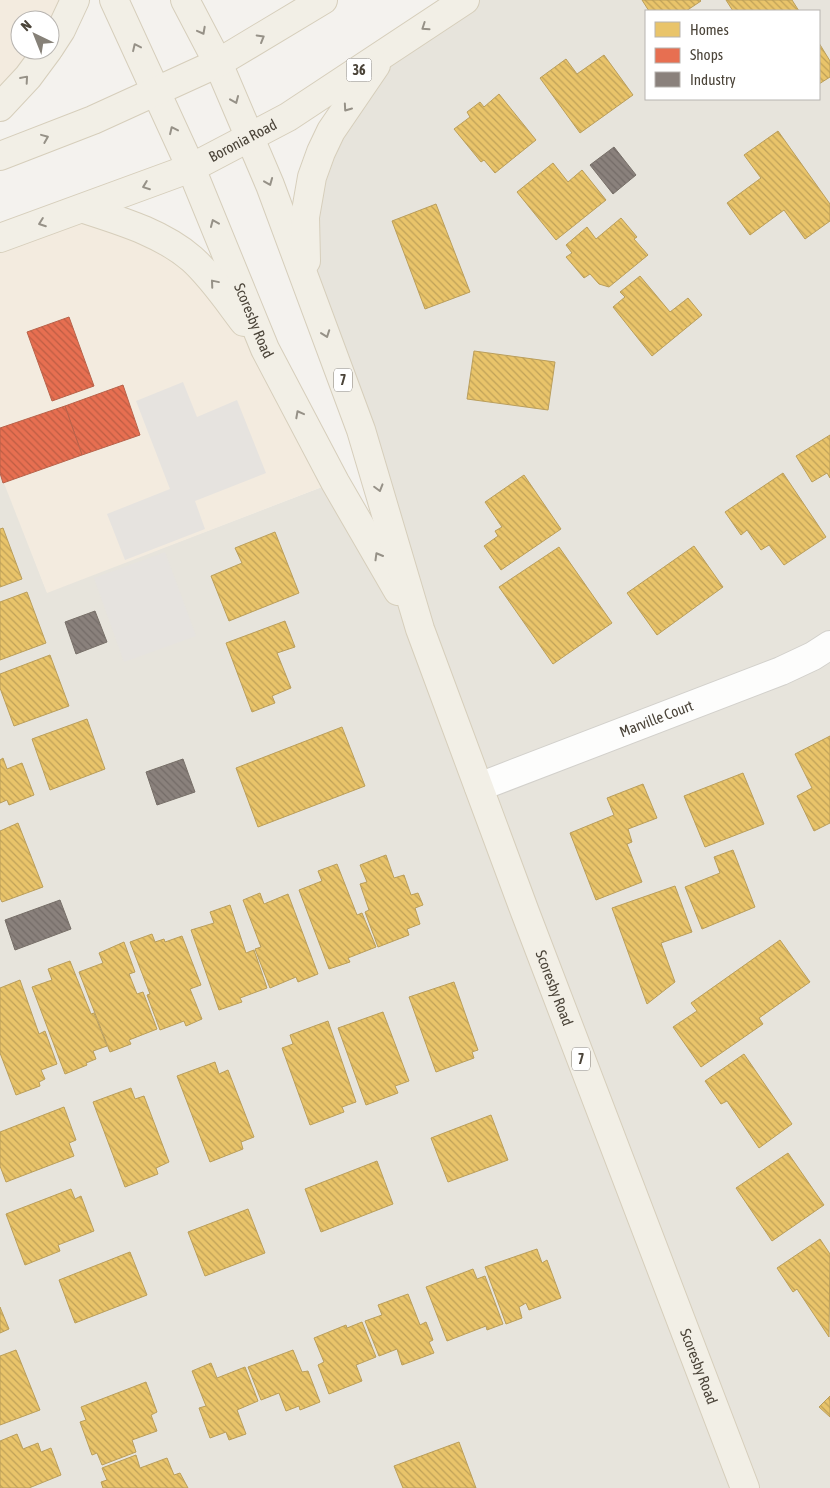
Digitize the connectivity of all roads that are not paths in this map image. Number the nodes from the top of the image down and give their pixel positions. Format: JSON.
{"nodes":[{"id":1,"x":75,"y":0,"type":"edge"},
{"id":2,"x":114,"y":0,"type":"edge"},
{"id":3,"x":185,"y":0,"type":"edge"},
{"id":4,"x":323,"y":0,"type":"edge"},
{"id":5,"x":465,"y":0,"type":"edge"},
{"id":6,"x":60,"y":32,"type":"edge"},
{"id":7,"x":384,"y":54,"type":"junction"},
{"id":8,"x":40,"y":60,"type":"edge"},
{"id":9,"x":218,"y":62,"type":"junction"},
{"id":10,"x":156,"y":91,"type":"junction"},
{"id":11,"x":0,"y":107,"type":"edge"},
{"id":12,"x":251,"y":137,"type":"junction"},
{"id":13,"x":0,"y":156,"type":"edge"},
{"id":14,"x":191,"y":168,"type":"junction"},
{"id":15,"x":84,"y":209,"type":"junction"},
{"id":16,"x":0,"y":238,"type":"edge"},
{"id":17,"x":307,"y":284,"type":"junction"},
{"id":18,"x":265,"y":349,"type":"junction"},
{"id":19,"x":420,"y":629,"type":"junction"},
{"id":20,"x":830,"y":644,"type":"edge"},
{"id":21,"x":479,"y":786,"type":"junction"},
{"id":22,"x":745,"y":1488,"type":"edge"}],
"edges":[{"from":1,"to":6,"type":"main road"},
{"from":10,"to":2,"type":"main road","name":"Scoresby Road","number":"7","one_way":true},
{"from":3,"to":9,"type":"main road","name":"Scoresby Road","number":"7","one_way":true},
{"from":9,"to":4,"type":"main road","one_way":true},
{"from":5,"to":7,"type":"main road","name":"Boronia Road","number":"36","one_way":true},
{"from":7,"to":12,"type":"main road","name":"Boronia Road","number":"36"},
{"from":7,"to":17,"type":"main road","one_way":true},
{"from":11,"to":8,"type":"main road","one_way":true},
{"from":9,"to":10,"type":"main road"},
{"from":9,"to":12,"type":"main road","name":"Scoresby Road","number":"7","one_way":true},
{"from":13,"to":10,"type":"main road","one_way":true},
{"from":14,"to":10,"type":"main road","name":"Scoresby Road","number":"7","one_way":true},
{"from":12,"to":14,"type":"main road","name":"Boronia Road","number":"36"},
{"from":12,"to":17,"type":"main road","name":"Scoresby Road","number":"7","one_way":true},
{"from":14,"to":15,"type":"main road","name":"Boronia Road","number":"36","one_way":true},
{"from":18,"to":14,"type":"main road","name":"Scoresby Road","number":"7","one_way":true},
{"from":15,"to":16,"type":"main road","name":"Boronia Road","number":"36","one_way":true},
{"from":18,"to":15,"type":"main road","one_way":true},
{"from":17,"to":19,"type":"main road","name":"Scoresby Road","number":"7","one_way":true},
{"from":19,"to":18,"type":"main road","name":"Scoresby Road","number":"7","one_way":true},
{"from":19,"to":21,"type":"main road","name":"Scoresby Road","number":"7"},
{"from":20,"to":21,"type":"street","name":"Marville Court"},
{"from":21,"to":22,"type":"main road","name":"Scoresby Road","number":"7"}]}
